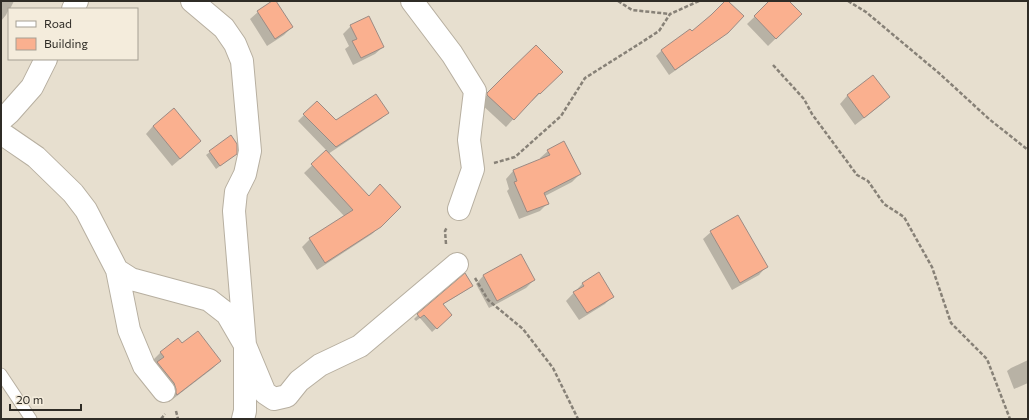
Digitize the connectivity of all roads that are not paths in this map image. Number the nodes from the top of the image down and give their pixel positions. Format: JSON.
{"nodes":[{"id":1,"x":192,"y":1,"type":"edge"},
{"id":2,"x":412,"y":1,"type":"edge"},
{"id":3,"x":46,"y":60,"type":"edge"},
{"id":4,"x":1,"y":120,"type":"edge"},
{"id":5,"x":1,"y":133,"type":"edge"},
{"id":6,"x":459,"y":209,"type":"road end"},
{"id":7,"x":458,"y":264,"type":"road end"},
{"id":8,"x":117,"y":270,"type":"junction"},
{"id":9,"x":245,"y":345,"type":"junction"},
{"id":10,"x":1,"y":374,"type":"edge"},
{"id":11,"x":164,"y":392,"type":"dead end"},
{"id":12,"x":31,"y":419,"type":"edge"},
{"id":13,"x":243,"y":419,"type":"edge"}],
"edges":[{"from":1,"to":9,"type":"street"},
{"from":2,"to":6,"type":"street"},
{"from":3,"to":4,"type":"street"},
{"from":5,"to":8,"type":"street"},
{"from":7,"to":9,"type":"street"},
{"from":8,"to":9,"type":"street"},
{"from":8,"to":11,"type":"street"},
{"from":9,"to":13,"type":"street"},
{"from":10,"to":12,"type":"lane"}]}
